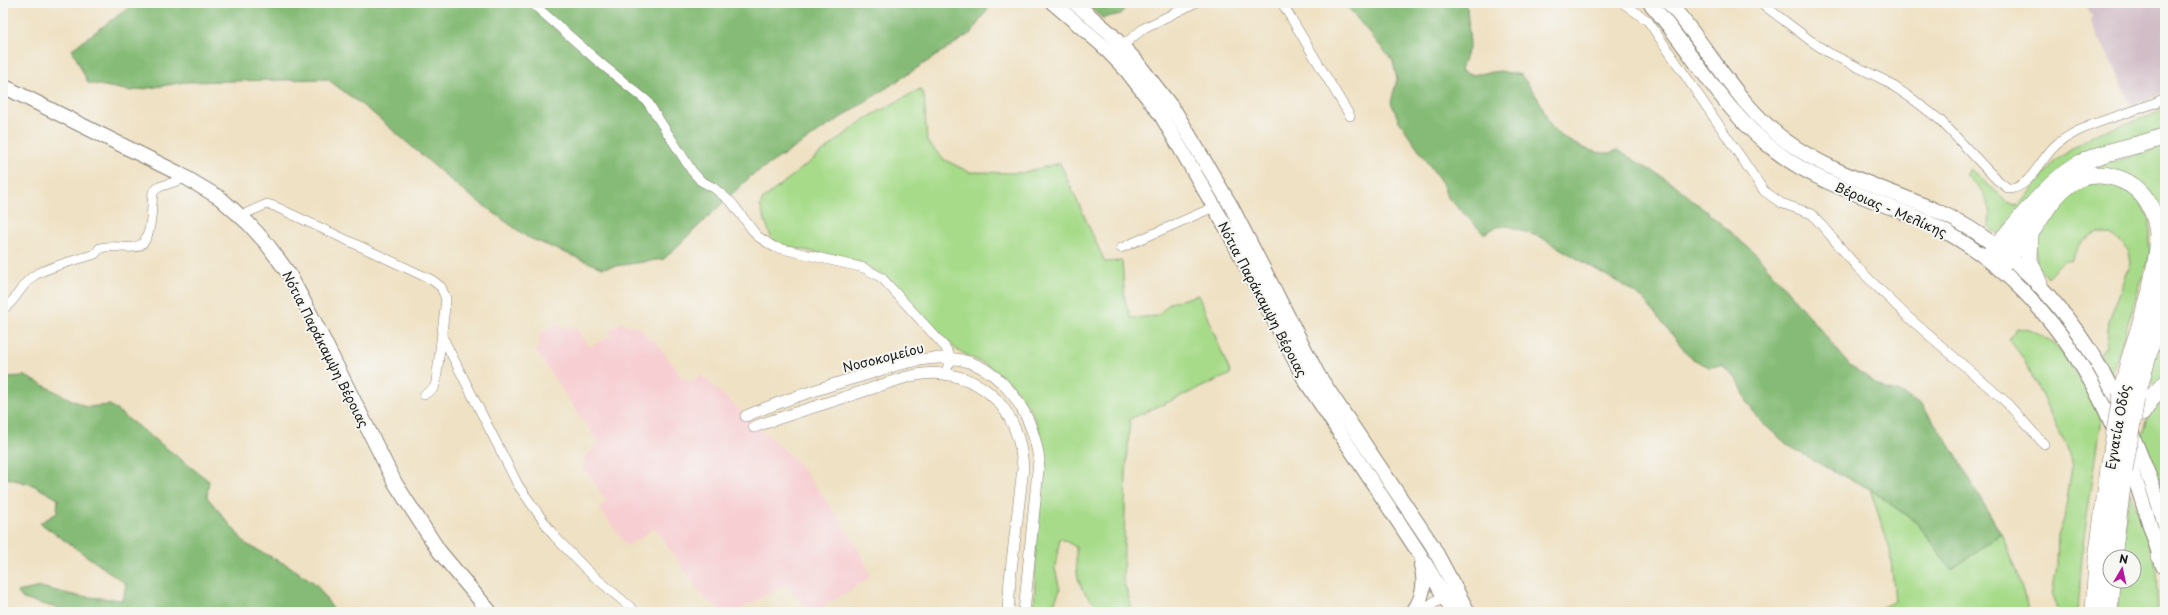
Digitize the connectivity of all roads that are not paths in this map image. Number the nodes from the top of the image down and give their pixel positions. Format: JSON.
{"nodes":[{"id":1,"x":532,"y":3,"type":"edge"},
{"id":2,"x":1053,"y":3,"type":"edge"},
{"id":3,"x":1075,"y":3,"type":"edge"},
{"id":4,"x":1195,"y":3,"type":"edge"},
{"id":5,"x":1282,"y":3,"type":"edge"},
{"id":6,"x":1623,"y":3,"type":"edge"},
{"id":7,"x":1650,"y":3,"type":"edge"},
{"id":8,"x":1669,"y":3,"type":"edge"},
{"id":9,"x":1761,"y":3,"type":"edge"},
{"id":10,"x":1122,"y":46,"type":"junction"},
{"id":11,"x":3,"y":86,"type":"edge"},
{"id":12,"x":2165,"y":98,"type":"edge"},
{"id":13,"x":1350,"y":116,"type":"dead end"},
{"id":14,"x":2165,"y":136,"type":"edge"},
{"id":15,"x":186,"y":178,"type":"junction"},
{"id":16,"x":1214,"y":206,"type":"junction"},
{"id":17,"x":240,"y":216,"type":"junction"},
{"id":18,"x":2030,"y":233,"type":"junction"},
{"id":19,"x":1121,"y":248,"type":"dead end"},
{"id":20,"x":2165,"y":248,"type":"edge"},
{"id":21,"x":1998,"y":257,"type":"junction"},
{"id":22,"x":2039,"y":284,"type":"junction"},
{"id":23,"x":2158,"y":292,"type":"edge"},
{"id":24,"x":3,"y":308,"type":"edge"},
{"id":25,"x":442,"y":336,"type":"junction"},
{"id":26,"x":952,"y":359,"type":"junction"},
{"id":27,"x":944,"y":374,"type":"junction"},
{"id":28,"x":2165,"y":384,"type":"edge"},
{"id":29,"x":424,"y":395,"type":"dead end"},
{"id":30,"x":2133,"y":402,"type":"junction"},
{"id":31,"x":746,"y":416,"type":"dead end"},
{"id":32,"x":754,"y":427,"type":"dead end"},
{"id":33,"x":2044,"y":444,"type":"dead end"},
{"id":34,"x":2117,"y":470,"type":"junction"},
{"id":35,"x":2165,"y":524,"type":"edge"},
{"id":36,"x":2113,"y":549,"type":"edge"},
{"id":37,"x":1419,"y":553,"type":"junction"},
{"id":38,"x":2163,"y":561,"type":"edge"},
{"id":39,"x":2110,"y":589,"type":"edge"},
{"id":40,"x":1450,"y":605,"type":"edge"},
{"id":41,"x":490,"y":612,"type":"edge"},
{"id":42,"x":636,"y":612,"type":"edge"},
{"id":43,"x":1008,"y":612,"type":"edge"},
{"id":44,"x":1024,"y":612,"type":"edge"},
{"id":45,"x":1413,"y":612,"type":"edge"},
{"id":46,"x":1420,"y":612,"type":"edge"},
{"id":47,"x":1468,"y":612,"type":"edge"},
{"id":48,"x":2094,"y":612,"type":"edge"},
{"id":49,"x":2109,"y":612,"type":"edge"}],
"edges":[{"from":1,"to":26,"type":"street"},
{"from":2,"to":16,"type":"main road","name":"Νότια Παράκαμψη Βέροιας"},
{"from":3,"to":10,"type":"main road","name":"Νότια Παράκαμψη Βέροιας"},
{"from":4,"to":10,"type":"street"},
{"from":5,"to":13,"type":"street"},
{"from":6,"to":33,"type":"street"},
{"from":7,"to":21,"type":"main road","name":"Βέροιας - Μελίκης"},
{"from":8,"to":21,"type":"main road","name":"Βέροιας - Μελίκης"},
{"from":9,"to":12,"type":"street"},
{"from":10,"to":40,"type":"main road","name":"Νότια Παράκαμψη Βέροιας"},
{"from":11,"to":15,"type":"main road","name":"Νότια Παράκαμψη Βέροιας"},
{"from":14,"to":21,"type":"highway"},
{"from":15,"to":17,"type":"main road","name":"Νότια Παράκαμψη Βέροιας"},
{"from":15,"to":24,"type":"street"},
{"from":16,"to":19,"type":"street"},
{"from":16,"to":37,"type":"main road","name":"Νότια Παράκαμψη Βέροιας"},
{"from":17,"to":25,"type":"street"},
{"from":17,"to":41,"type":"main road","name":"Νότια Παράκαμψη Βέροιας"},
{"from":18,"to":21,"type":"highway"},
{"from":18,"to":22,"type":"highway"},
{"from":18,"to":23,"type":"highway"},
{"from":20,"to":23,"type":"highway","name":"Εγνατία Οδός"},
{"from":21,"to":22,"type":"main road","name":"Βέροιας - Μελίκης"},
{"from":21,"to":38,"type":"main road","name":"Βέροιας - Μελίκης"},
{"from":22,"to":35,"type":"main road","name":"Βέροιας - Μελίκης"},
{"from":23,"to":30,"type":"highway","name":"Εγνατία Οδός"},
{"from":25,"to":29,"type":"street"},
{"from":25,"to":42,"type":"street"},
{"from":26,"to":27,"type":"street"},
{"from":26,"to":31,"type":"street","name":"Νοσοκομείου"},
{"from":26,"to":44,"type":"street","name":"Νοσοκομείου"},
{"from":27,"to":32,"type":"street","name":"Νοσοκομείου"},
{"from":27,"to":43,"type":"street","name":"Νοσοκομείου"},
{"from":28,"to":30,"type":"highway"},
{"from":30,"to":34,"type":"highway","bridge":true},
{"from":30,"to":34,"type":"highway","name":"Εγνατία Οδός","bridge":true},
{"from":34,"to":36,"type":"highway","name":"Εγνατία Οδός"},
{"from":34,"to":48,"type":"highway","name":"Εγνατία Οδός"},
{"from":37,"to":40,"type":"main road","name":"Νότια Παράκαμψη Βέροιας"},
{"from":37,"to":45,"type":"main road"},
{"from":39,"to":49,"type":"highway"},
{"from":40,"to":46,"type":"street"},
{"from":40,"to":47,"type":"main road","name":"Νότια Παράκαμψη Βέροιας"}]}
